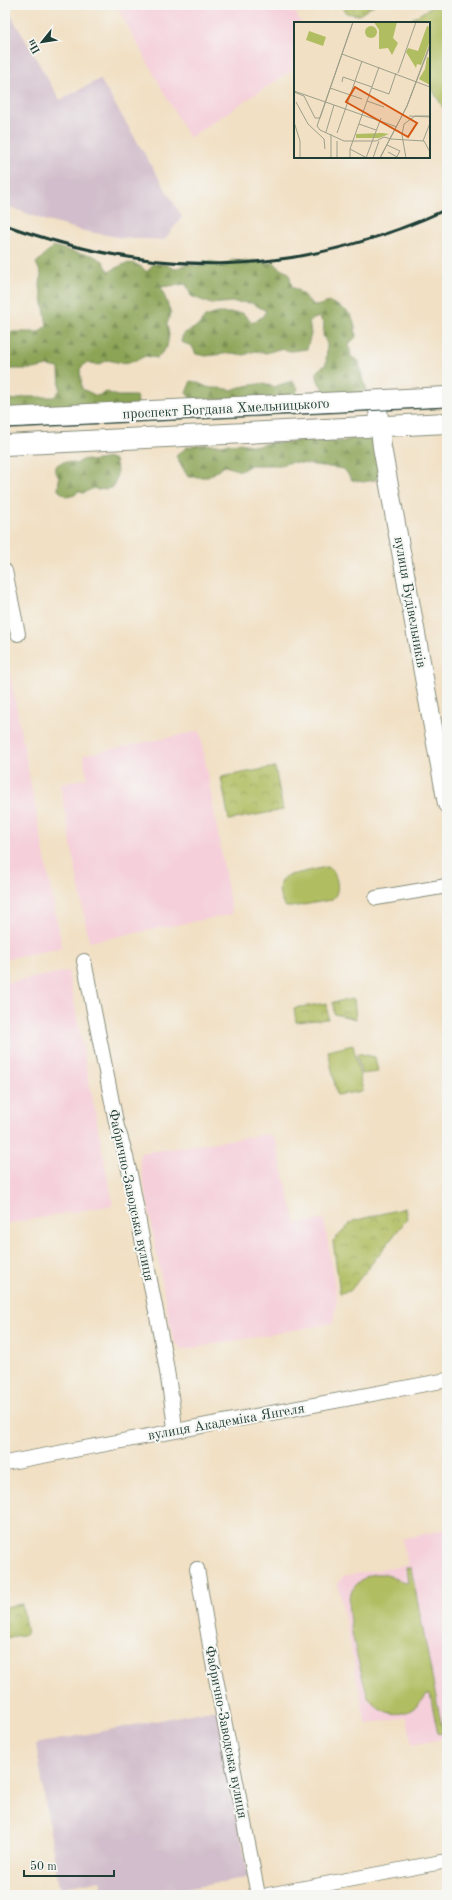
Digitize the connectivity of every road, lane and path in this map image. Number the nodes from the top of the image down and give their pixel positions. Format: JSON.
{"nodes":[{"id":1,"x":447,"y":397,"type":"edge"},
{"id":2,"x":377,"y":400,"type":"junction"},
{"id":3,"x":5,"y":418,"type":"edge"},
{"id":4,"x":447,"y":424,"type":"edge"},
{"id":5,"x":380,"y":426,"type":"junction"},
{"id":6,"x":5,"y":445,"type":"edge"},
{"id":7,"x":5,"y":571,"type":"edge"},
{"id":8,"x":18,"y":634,"type":"dead end"},
{"id":9,"x":447,"y":804,"type":"edge"},
{"id":10,"x":447,"y":886,"type":"edge"},
{"id":11,"x":376,"y":898,"type":"dead end"},
{"id":12,"x":84,"y":961,"type":"dead end"},
{"id":13,"x":447,"y":1380,"type":"edge"},
{"id":14,"x":175,"y":1430,"type":"junction"},
{"id":15,"x":5,"y":1463,"type":"edge"},
{"id":16,"x":197,"y":1569,"type":"dead end"},
{"id":17,"x":447,"y":1861,"type":"edge"},
{"id":18,"x":258,"y":1895,"type":"edge"},
{"id":19,"x":268,"y":1895,"type":"edge"}],
"edges":[{"from":1,"to":2,"type":"main road","name":"проспект Богдана Хмельницького"},
{"from":2,"to":3,"type":"main road","name":"проспект Богдана Хмельницького"},
{"from":2,"to":5,"type":"street","name":"вулиця Будівельників"},
{"from":4,"to":5,"type":"main road","name":"проспект Богдана Хмельницького"},
{"from":5,"to":6,"type":"main road","name":"проспект Богдана Хмельницького"},
{"from":5,"to":9,"type":"street","name":"вулиця Будівельників"},
{"from":7,"to":8,"type":"street"},
{"from":10,"to":11,"type":"street"},
{"from":12,"to":14,"type":"street","name":"Фабрично-Заводська вулиця"},
{"from":13,"to":14,"type":"street","name":"вулиця Академіка Янгеля"},
{"from":14,"to":15,"type":"street","name":"вулиця Академіка Янгеля"},
{"from":16,"to":18,"type":"street","name":"Фабрично-Заводська вулиця"},
{"from":17,"to":19,"type":"street"}]}
